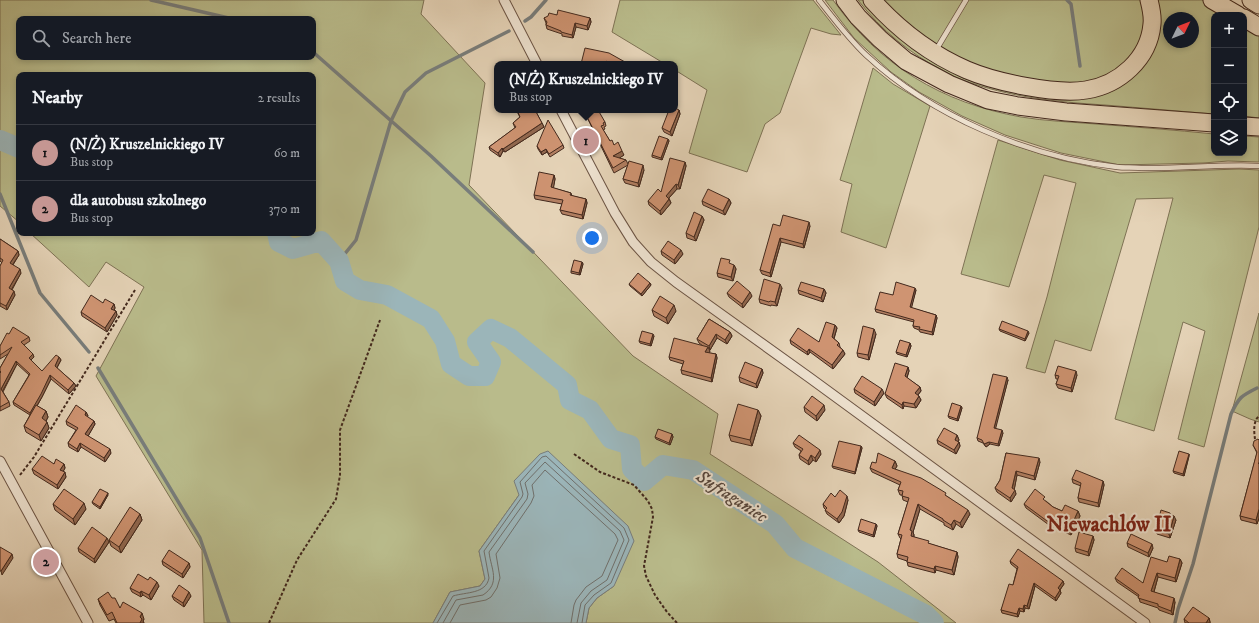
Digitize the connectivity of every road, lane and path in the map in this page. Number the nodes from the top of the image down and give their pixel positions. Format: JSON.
{"nodes":[{"id":1,"x":819,"y":0,"type":"edge"},
{"id":2,"x":845,"y":0,"type":"edge"},
{"id":3,"x":872,"y":0,"type":"edge"},
{"id":4,"x":966,"y":0,"type":"edge"},
{"id":5,"x":1149,"y":0,"type":"edge"},
{"id":6,"x":1212,"y":0,"type":"edge"},
{"id":7,"x":1251,"y":0,"type":"edge"},
{"id":8,"x":507,"y":1,"type":"edge"},
{"id":9,"x":1259,"y":5,"type":"edge"},
{"id":10,"x":1233,"y":12,"type":"edge"},
{"id":11,"x":1247,"y":20,"type":"edge"},
{"id":12,"x":1259,"y":27,"type":"edge"},
{"id":13,"x":934,"y":53,"type":"junction"},
{"id":14,"x":536,"y":61,"type":"edge"},
{"id":15,"x":563,"y":113,"type":"edge"},
{"id":16,"x":1211,"y":123,"type":"edge"},
{"id":17,"x":1247,"y":126,"type":"edge"},
{"id":18,"x":1259,"y":127,"type":"edge"},
{"id":19,"x":1259,"y":166,"type":"edge"},
{"id":20,"x":135,"y":290,"type":"dead end"},
{"id":21,"x":380,"y":320,"type":"dead end"},
{"id":22,"x":1259,"y":416,"type":"edge"},
{"id":23,"x":1254,"y":439,"type":"edge"},
{"id":24,"x":574,"y":454,"type":"dead end"},
{"id":25,"x":0,"y":461,"type":"edge"},
{"id":26,"x":12,"y":483,"type":"junction"},
{"id":27,"x":88,"y":623,"type":"edge"},
{"id":28,"x":268,"y":623,"type":"edge"},
{"id":29,"x":677,"y":623,"type":"edge"},
{"id":30,"x":1145,"y":623,"type":"edge"}],
"edges":[{"from":1,"to":19,"type":"lane"},
{"from":2,"to":16,"type":"highway"},
{"from":3,"to":13,"type":"highway"},
{"from":4,"to":13,"type":"lane"},
{"from":5,"to":13,"type":"highway"},
{"from":6,"to":10,"type":"highway"},
{"from":7,"to":9,"type":"highway"},
{"from":8,"to":14,"type":"street"},
{"from":11,"to":12,"type":"highway"},
{"from":15,"to":30,"type":"street"},
{"from":17,"to":18,"type":"highway"},
{"from":20,"to":26,"type":"path"},
{"from":21,"to":28,"type":"path"},
{"from":22,"to":23,"type":"path"},
{"from":24,"to":29,"type":"path"},
{"from":25,"to":26,"type":"street"},
{"from":26,"to":27,"type":"street"}]}
